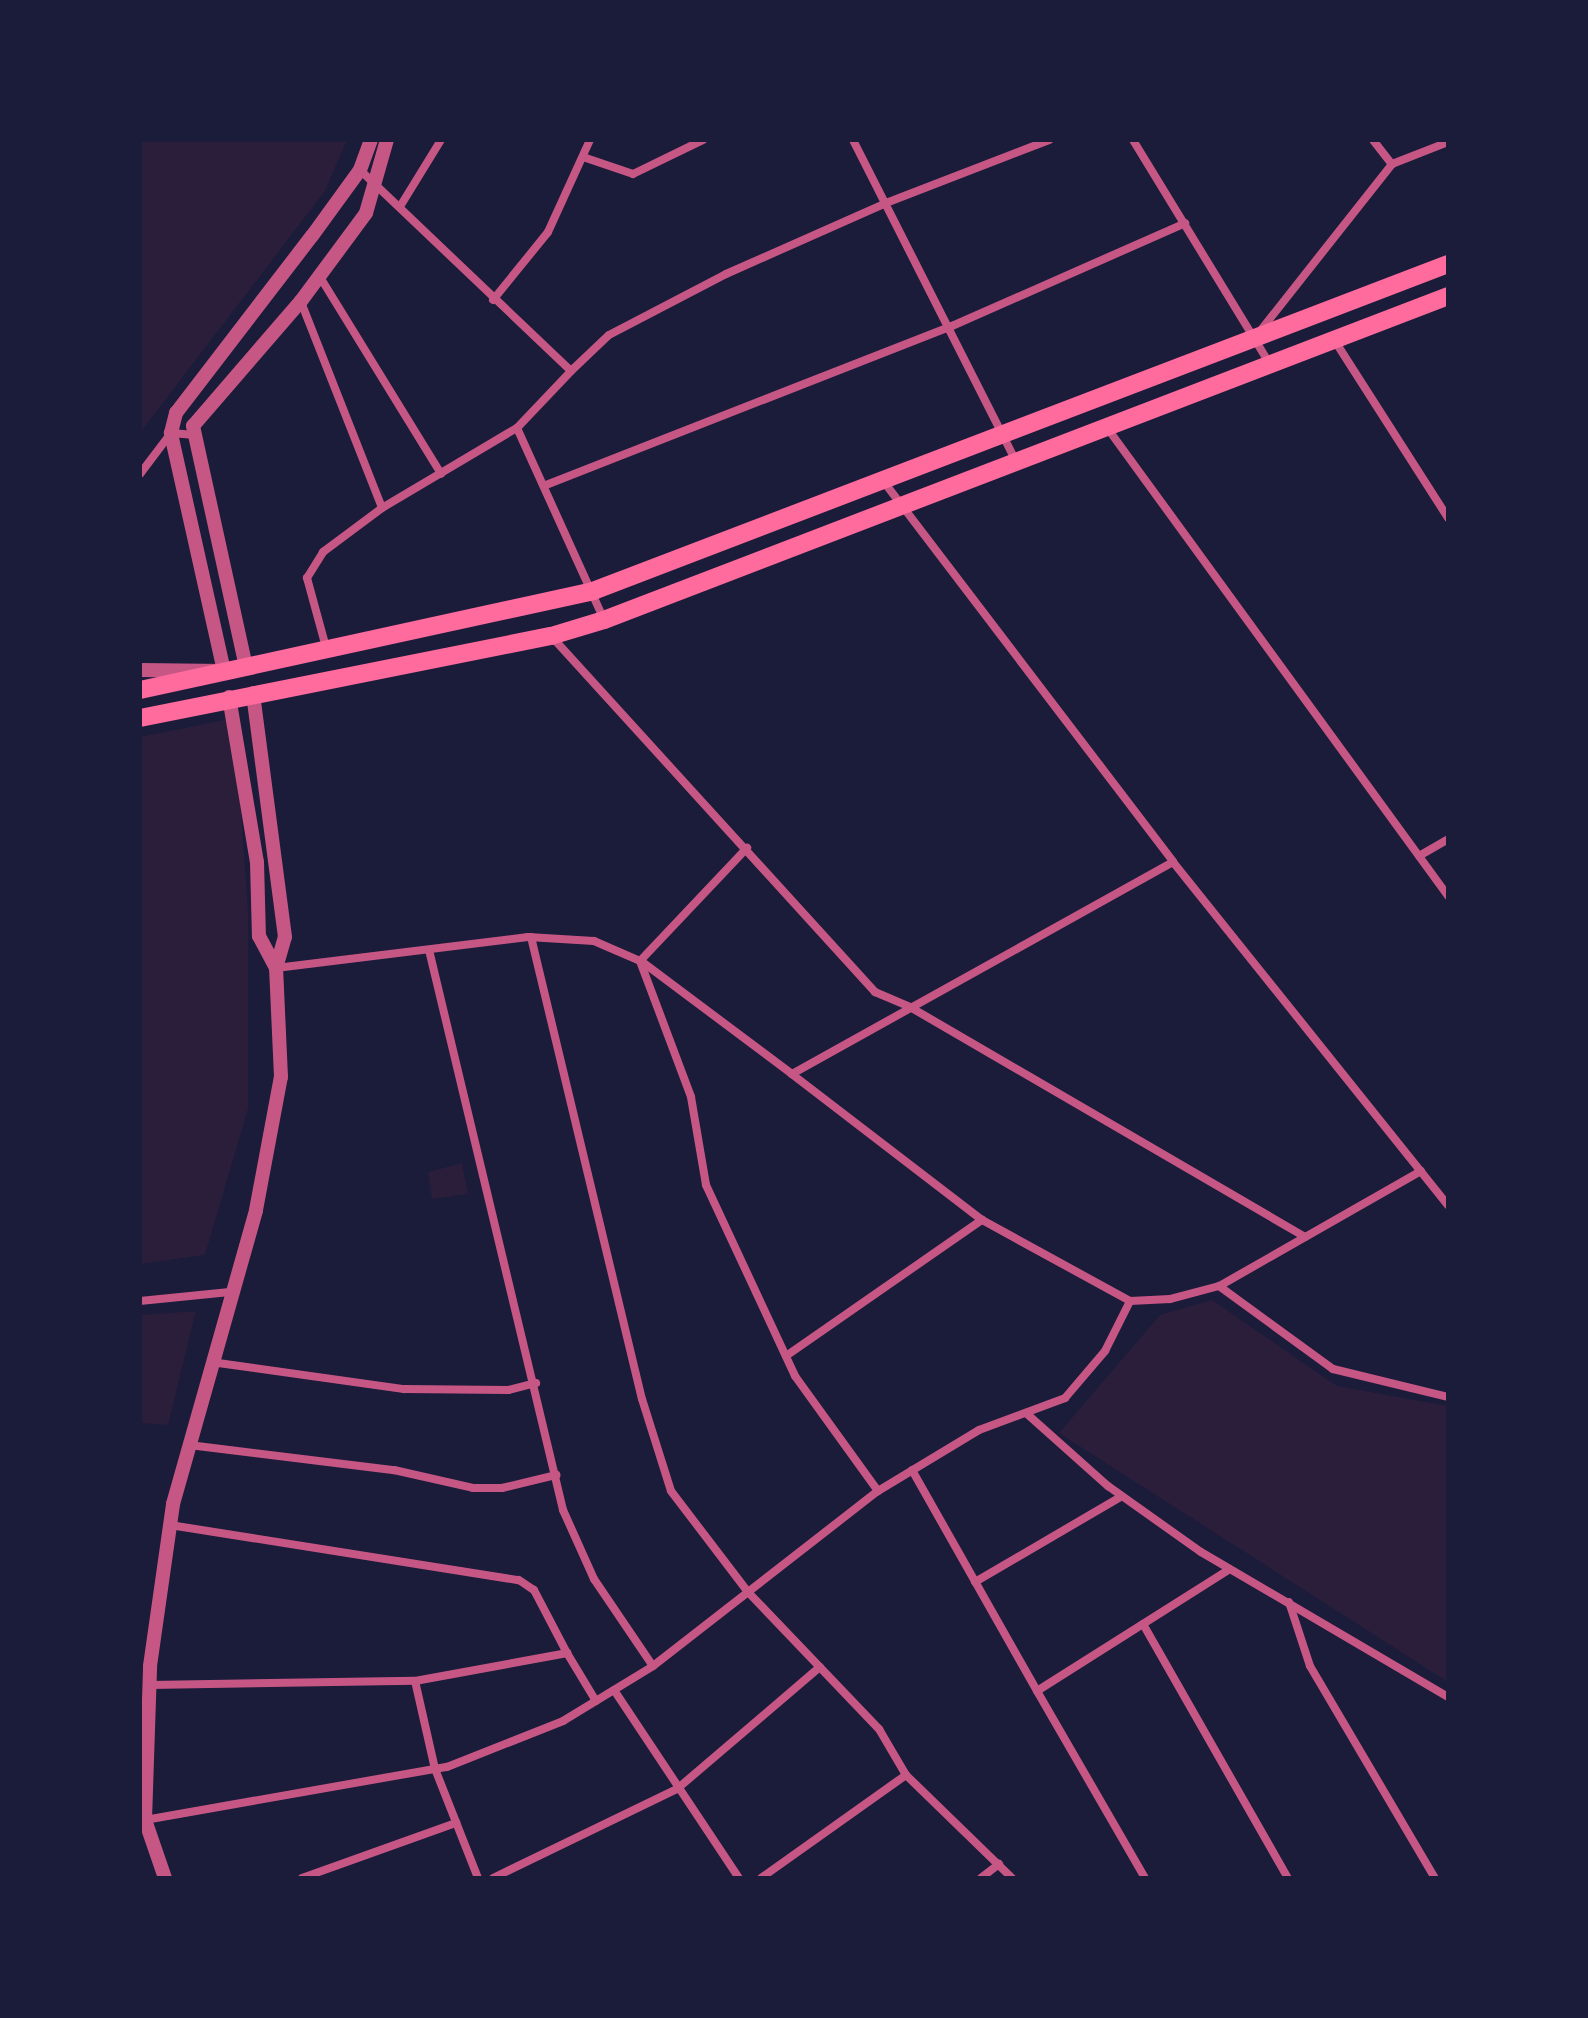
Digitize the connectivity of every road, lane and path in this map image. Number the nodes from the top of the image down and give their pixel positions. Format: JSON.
{"nodes":[{"id":1,"x":371,"y":140,"type":"edge"},
{"id":2,"x":387,"y":140,"type":"edge"},
{"id":3,"x":441,"y":140,"type":"edge"},
{"id":4,"x":590,"y":140,"type":"edge"},
{"id":5,"x":703,"y":140,"type":"edge"},
{"id":6,"x":853,"y":140,"type":"edge"},
{"id":7,"x":1049,"y":140,"type":"edge"},
{"id":8,"x":1133,"y":140,"type":"edge"},
{"id":9,"x":1373,"y":140,"type":"edge"},
{"id":10,"x":1448,"y":142,"type":"edge"},
{"id":11,"x":583,"y":157,"type":"junction"},
{"id":12,"x":1392,"y":164,"type":"junction"},
{"id":13,"x":360,"y":170,"type":"junction"},
{"id":14,"x":376,"y":183,"type":"junction"},
{"id":15,"x":886,"y":203,"type":"junction"},
{"id":16,"x":401,"y":205,"type":"junction"},
{"id":17,"x":1185,"y":223,"type":"junction"},
{"id":18,"x":1448,"y":264,"type":"edge"},
{"id":19,"x":320,"y":277,"type":"junction"},
{"id":20,"x":1448,"y":296,"type":"edge"},
{"id":21,"x":493,"y":300,"type":"junction"},
{"id":22,"x":301,"y":301,"type":"junction"},
{"id":23,"x":952,"y":326,"type":"junction"},
{"id":24,"x":1255,"y":337,"type":"junction"},
{"id":25,"x":1333,"y":338,"type":"junction"},
{"id":26,"x":1269,"y":363,"type":"junction"},
{"id":27,"x":571,"y":371,"type":"junction"},
{"id":28,"x":517,"y":428,"type":"junction"},
{"id":29,"x":1108,"y":428,"type":"junction"},
{"id":30,"x":171,"y":433,"type":"junction"},
{"id":31,"x":192,"y":435,"type":"junction"},
{"id":32,"x":1004,"y":437,"type":"junction"},
{"id":33,"x":1018,"y":464,"type":"junction"},
{"id":34,"x":140,"y":474,"type":"edge"},
{"id":35,"x":441,"y":474,"type":"junction"},
{"id":36,"x":884,"y":482,"type":"junction"},
{"id":37,"x":546,"y":485,"type":"junction"},
{"id":38,"x":382,"y":508,"type":"junction"},
{"id":39,"x":902,"y":509,"type":"junction"},
{"id":40,"x":1448,"y":518,"type":"edge"},
{"id":41,"x":593,"y":591,"type":"junction"},
{"id":42,"x":604,"y":620,"type":"junction"},
{"id":43,"x":551,"y":636,"type":"junction"},
{"id":44,"x":328,"y":652,"type":"junction"},
{"id":45,"x":246,"y":667,"type":"junction"},
{"id":46,"x":140,"y":670,"type":"edge"},
{"id":47,"x":224,"y":671,"type":"junction"},
{"id":48,"x":140,"y":690,"type":"edge"},
{"id":49,"x":253,"y":693,"type":"junction"},
{"id":50,"x":229,"y":697,"type":"junction"},
{"id":51,"x":140,"y":718,"type":"edge"},
{"id":52,"x":1448,"y":839,"type":"edge"},
{"id":53,"x":747,"y":848,"type":"junction"},
{"id":54,"x":1419,"y":856,"type":"junction"},
{"id":55,"x":1173,"y":862,"type":"junction"},
{"id":56,"x":1448,"y":896,"type":"edge"},
{"id":57,"x":531,"y":937,"type":"junction"},
{"id":58,"x":429,"y":950,"type":"junction"},
{"id":59,"x":640,"y":961,"type":"junction"},
{"id":60,"x":276,"y":968,"type":"junction"},
{"id":61,"x":910,"y":1007,"type":"junction"},
{"id":62,"x":792,"y":1074,"type":"junction"},
{"id":63,"x":1421,"y":1171,"type":"junction"},
{"id":64,"x":1444,"y":1191,"type":"edge"},
{"id":65,"x":1448,"y":1205,"type":"edge"},
{"id":66,"x":982,"y":1220,"type":"junction"},
{"id":67,"x":1305,"y":1237,"type":"junction"},
{"id":68,"x":1219,"y":1286,"type":"junction"},
{"id":69,"x":230,"y":1292,"type":"junction"},
{"id":70,"x":140,"y":1301,"type":"edge"},
{"id":71,"x":1130,"y":1301,"type":"junction"},
{"id":72,"x":786,"y":1356,"type":"junction"},
{"id":73,"x":210,"y":1362,"type":"junction"},
{"id":74,"x":536,"y":1383,"type":"junction"},
{"id":75,"x":1448,"y":1397,"type":"edge"},
{"id":76,"x":1026,"y":1413,"type":"junction"},
{"id":77,"x":188,"y":1445,"type":"junction"},
{"id":78,"x":912,"y":1470,"type":"junction"},
{"id":79,"x":556,"y":1475,"type":"junction"},
{"id":80,"x":878,"y":1491,"type":"junction"},
{"id":81,"x":1122,"y":1496,"type":"junction"},
{"id":82,"x":170,"y":1525,"type":"junction"},
{"id":83,"x":1230,"y":1569,"type":"junction"},
{"id":84,"x":975,"y":1582,"type":"junction"},
{"id":85,"x":748,"y":1592,"type":"junction"},
{"id":86,"x":1289,"y":1602,"type":"junction"},
{"id":87,"x":1143,"y":1624,"type":"junction"},
{"id":88,"x":567,"y":1653,"type":"junction"},
{"id":89,"x":653,"y":1666,"type":"junction"},
{"id":90,"x":820,"y":1667,"type":"junction"},
{"id":91,"x":415,"y":1681,"type":"junction"},
{"id":92,"x":149,"y":1685,"type":"junction"},
{"id":93,"x":614,"y":1690,"type":"junction"},
{"id":94,"x":1037,"y":1691,"type":"junction"},
{"id":95,"x":1448,"y":1697,"type":"edge"},
{"id":96,"x":596,"y":1701,"type":"junction"},
{"id":97,"x":435,"y":1769,"type":"junction"},
{"id":98,"x":906,"y":1775,"type":"junction"},
{"id":99,"x":677,"y":1789,"type":"junction"},
{"id":100,"x":145,"y":1820,"type":"junction"},
{"id":101,"x":456,"y":1823,"type":"junction"},
{"id":102,"x":999,"y":1864,"type":"junction"},
{"id":103,"x":165,"y":1878,"type":"edge"},
{"id":104,"x":302,"y":1878,"type":"edge"},
{"id":105,"x":478,"y":1878,"type":"edge"},
{"id":106,"x":493,"y":1878,"type":"edge"},
{"id":107,"x":739,"y":1878,"type":"edge"},
{"id":108,"x":761,"y":1878,"type":"edge"},
{"id":109,"x":981,"y":1878,"type":"edge"},
{"id":110,"x":1012,"y":1878,"type":"edge"},
{"id":111,"x":1145,"y":1878,"type":"edge"},
{"id":112,"x":1288,"y":1878,"type":"edge"},
{"id":113,"x":1435,"y":1878,"type":"edge"}],
"edges":[{"from":1,"to":13,"type":"street"},
{"from":2,"to":14,"type":"street"},
{"from":3,"to":16,"type":"street"},
{"from":4,"to":11,"type":"street"},
{"from":5,"to":11,"type":"street"},
{"from":6,"to":15,"type":"street"},
{"from":7,"to":15,"type":"street"},
{"from":8,"to":17,"type":"street"},
{"from":9,"to":12,"type":"street"},
{"from":10,"to":12,"type":"street"},
{"from":11,"to":21,"type":"street"},
{"from":12,"to":24,"type":"street"},
{"from":13,"to":14,"type":"street"},
{"from":13,"to":30,"type":"street"},
{"from":14,"to":16,"type":"street"},
{"from":14,"to":19,"type":"street"},
{"from":15,"to":23,"type":"street"},
{"from":15,"to":27,"type":"street"},
{"from":16,"to":21,"type":"street"},
{"from":17,"to":23,"type":"street"},
{"from":17,"to":24,"type":"street"},
{"from":18,"to":24,"type":"main road"},
{"from":19,"to":22,"type":"street"},
{"from":19,"to":35,"type":"street"},
{"from":20,"to":25,"type":"main road"},
{"from":21,"to":27,"type":"street"},
{"from":22,"to":31,"type":"street"},
{"from":22,"to":38,"type":"street"},
{"from":23,"to":32,"type":"street"},
{"from":23,"to":37,"type":"street"},
{"from":24,"to":26,"type":"street"},
{"from":24,"to":32,"type":"main road"},
{"from":25,"to":26,"type":"main road"},
{"from":25,"to":40,"type":"street"},
{"from":26,"to":29,"type":"main road"},
{"from":27,"to":28,"type":"street"},
{"from":28,"to":35,"type":"street"},
{"from":28,"to":37,"type":"street"},
{"from":29,"to":33,"type":"main road"},
{"from":29,"to":54,"type":"street"},
{"from":30,"to":31,"type":"street"},
{"from":30,"to":34,"type":"street"},
{"from":30,"to":47,"type":"street"},
{"from":31,"to":45,"type":"street"},
{"from":32,"to":33,"type":"street"},
{"from":32,"to":36,"type":"main road"},
{"from":33,"to":39,"type":"main road"},
{"from":35,"to":38,"type":"street"},
{"from":36,"to":39,"type":"street"},
{"from":36,"to":41,"type":"main road"},
{"from":37,"to":41,"type":"street"},
{"from":38,"to":44,"type":"street"},
{"from":39,"to":42,"type":"main road"},
{"from":39,"to":55,"type":"street"},
{"from":41,"to":42,"type":"street"},
{"from":41,"to":44,"type":"main road"},
{"from":42,"to":43,"type":"main road"},
{"from":43,"to":49,"type":"main road"},
{"from":43,"to":53,"type":"street"},
{"from":44,"to":45,"type":"main road"},
{"from":45,"to":47,"type":"main road"},
{"from":45,"to":49,"type":"main road"},
{"from":46,"to":47,"type":"street"},
{"from":47,"to":48,"type":"main road"},
{"from":47,"to":50,"type":"main road"},
{"from":49,"to":50,"type":"main road"},
{"from":49,"to":60,"type":"street"},
{"from":50,"to":51,"type":"main road"},
{"from":50,"to":60,"type":"street"},
{"from":52,"to":54,"type":"street"},
{"from":53,"to":59,"type":"street"},
{"from":53,"to":61,"type":"street"},
{"from":54,"to":56,"type":"street"},
{"from":55,"to":61,"type":"street"},
{"from":55,"to":63,"type":"street"},
{"from":57,"to":58,"type":"street"},
{"from":57,"to":59,"type":"street"},
{"from":57,"to":85,"type":"street"},
{"from":58,"to":60,"type":"street"},
{"from":58,"to":74,"type":"street"},
{"from":59,"to":62,"type":"street"},
{"from":59,"to":72,"type":"street"},
{"from":60,"to":69,"type":"street"},
{"from":61,"to":62,"type":"street"},
{"from":61,"to":67,"type":"street"},
{"from":62,"to":66,"type":"street"},
{"from":63,"to":64,"type":"street"},
{"from":63,"to":67,"type":"street"},
{"from":64,"to":65,"type":"street"},
{"from":66,"to":71,"type":"street"},
{"from":66,"to":72,"type":"street"},
{"from":67,"to":68,"type":"street"},
{"from":68,"to":71,"type":"street"},
{"from":68,"to":75,"type":"street"},
{"from":69,"to":70,"type":"street"},
{"from":69,"to":73,"type":"street"},
{"from":71,"to":76,"type":"street"},
{"from":72,"to":80,"type":"street"},
{"from":73,"to":74,"type":"street"},
{"from":73,"to":77,"type":"street"},
{"from":74,"to":79,"type":"street"},
{"from":76,"to":78,"type":"street"},
{"from":76,"to":81,"type":"street"},
{"from":77,"to":79,"type":"street"},
{"from":77,"to":82,"type":"street"},
{"from":78,"to":80,"type":"street"},
{"from":78,"to":84,"type":"street"},
{"from":79,"to":89,"type":"street"},
{"from":80,"to":85,"type":"street"},
{"from":81,"to":83,"type":"street"},
{"from":81,"to":84,"type":"street"},
{"from":82,"to":88,"type":"street"},
{"from":82,"to":92,"type":"street"},
{"from":83,"to":86,"type":"street"},
{"from":83,"to":87,"type":"street"},
{"from":84,"to":94,"type":"street"},
{"from":85,"to":89,"type":"street"},
{"from":85,"to":90,"type":"street"},
{"from":86,"to":95,"type":"street"},
{"from":86,"to":113,"type":"street"},
{"from":87,"to":94,"type":"street"},
{"from":87,"to":112,"type":"street"},
{"from":88,"to":91,"type":"street"},
{"from":88,"to":96,"type":"street"},
{"from":89,"to":93,"type":"street"},
{"from":90,"to":98,"type":"street"},
{"from":90,"to":99,"type":"street"},
{"from":91,"to":92,"type":"street"},
{"from":91,"to":97,"type":"street"},
{"from":92,"to":100,"type":"street"},
{"from":93,"to":96,"type":"street"},
{"from":93,"to":99,"type":"street"},
{"from":94,"to":111,"type":"street"},
{"from":96,"to":97,"type":"street"},
{"from":97,"to":100,"type":"street"},
{"from":97,"to":101,"type":"street"},
{"from":98,"to":102,"type":"street"},
{"from":98,"to":108,"type":"street"},
{"from":99,"to":106,"type":"street"},
{"from":99,"to":107,"type":"street"},
{"from":100,"to":103,"type":"street"},
{"from":101,"to":104,"type":"street"},
{"from":101,"to":105,"type":"street"},
{"from":102,"to":109,"type":"street"},
{"from":102,"to":110,"type":"street"}]}
